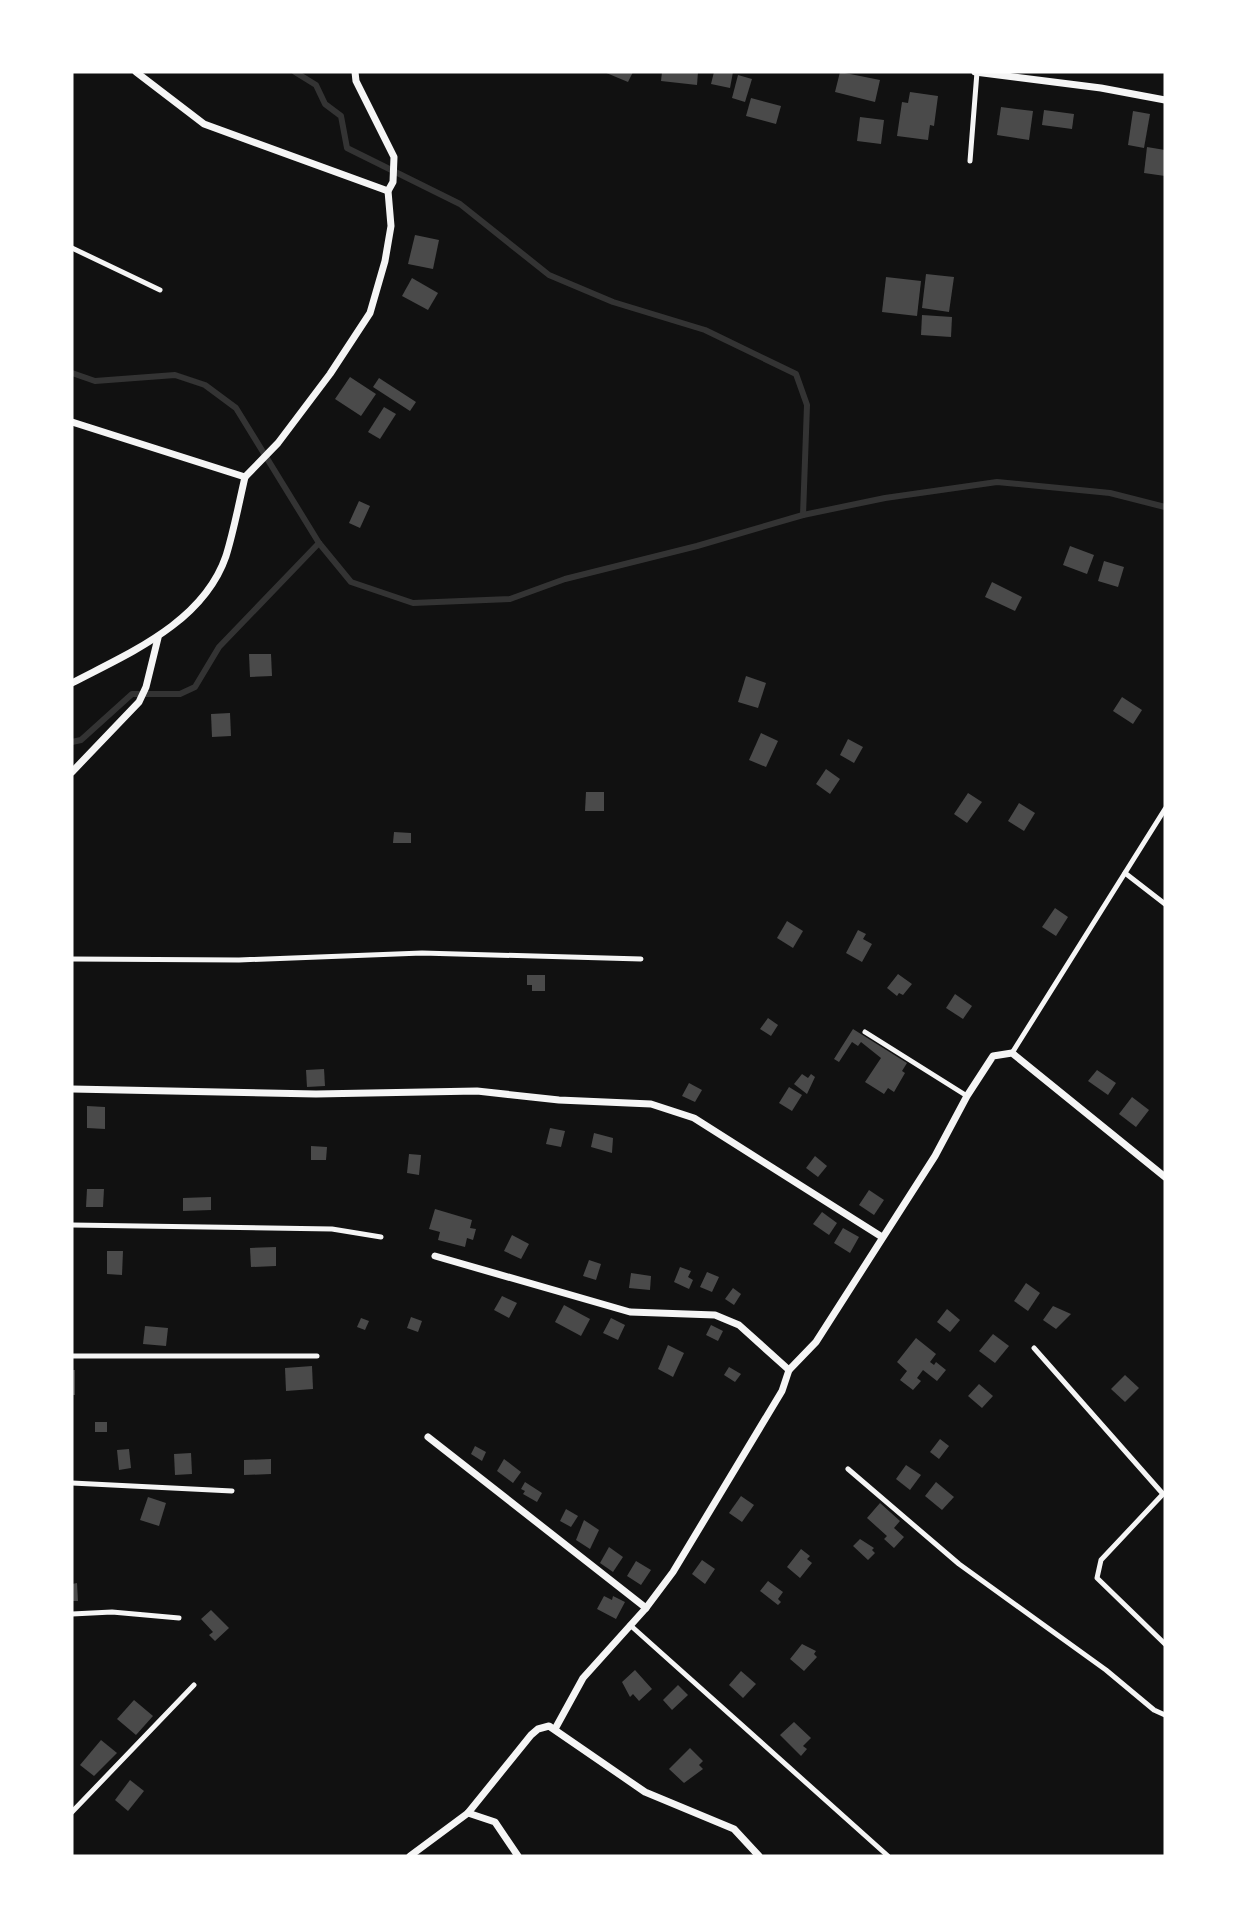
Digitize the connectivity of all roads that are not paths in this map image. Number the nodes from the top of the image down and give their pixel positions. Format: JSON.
{"nodes":[{"id":1,"x":136,"y":72,"type":"edge"},
{"id":2,"x":355,"y":72,"type":"edge"},
{"id":3,"x":976,"y":72,"type":"edge"},
{"id":4,"x":1165,"y":100,"type":"edge"},
{"id":5,"x":970,"y":161,"type":"dead end"},
{"id":6,"x":388,"y":191,"type":"junction"},
{"id":7,"x":72,"y":248,"type":"edge"},
{"id":8,"x":160,"y":290,"type":"dead end"},
{"id":9,"x":72,"y":422,"type":"edge"},
{"id":10,"x":245,"y":477,"type":"junction"},
{"id":11,"x":158,"y":638,"type":"junction"},
{"id":12,"x":72,"y":683,"type":"edge"},
{"id":13,"x":72,"y":772,"type":"edge"},
{"id":14,"x":1165,"y":809,"type":"edge"},
{"id":15,"x":1125,"y":873,"type":"junction"},
{"id":16,"x":1165,"y":904,"type":"edge"},
{"id":17,"x":72,"y":959,"type":"edge"},
{"id":18,"x":641,"y":959,"type":"dead end"},
{"id":19,"x":865,"y":1032,"type":"dead end"},
{"id":20,"x":1012,"y":1053,"type":"junction"},
{"id":21,"x":72,"y":1088,"type":"edge"},
{"id":22,"x":967,"y":1096,"type":"junction"},
{"id":23,"x":1165,"y":1177,"type":"edge"},
{"id":24,"x":72,"y":1226,"type":"edge"},
{"id":25,"x":381,"y":1237,"type":"dead end"},
{"id":26,"x":882,"y":1237,"type":"junction"},
{"id":27,"x":435,"y":1256,"type":"dead end"},
{"id":28,"x":1034,"y":1348,"type":"dead end"},
{"id":29,"x":72,"y":1356,"type":"edge"},
{"id":30,"x":317,"y":1356,"type":"dead end"},
{"id":31,"x":789,"y":1370,"type":"junction"},
{"id":32,"x":428,"y":1437,"type":"dead end"},
{"id":33,"x":848,"y":1469,"type":"dead end"},
{"id":34,"x":72,"y":1483,"type":"edge"},
{"id":35,"x":232,"y":1491,"type":"dead end"},
{"id":36,"x":646,"y":1608,"type":"junction"},
{"id":37,"x":72,"y":1614,"type":"edge"},
{"id":38,"x":178,"y":1618,"type":"dead end"},
{"id":39,"x":629,"y":1625,"type":"junction"},
{"id":40,"x":1165,"y":1644,"type":"edge"},
{"id":41,"x":194,"y":1685,"type":"dead end"},
{"id":42,"x":1165,"y":1715,"type":"edge"},
{"id":43,"x":555,"y":1729,"type":"junction"},
{"id":44,"x":72,"y":1812,"type":"edge"},
{"id":45,"x":468,"y":1813,"type":"junction"},
{"id":46,"x":410,"y":1856,"type":"edge"},
{"id":47,"x":518,"y":1856,"type":"edge"},
{"id":48,"x":759,"y":1856,"type":"edge"},
{"id":49,"x":888,"y":1856,"type":"edge"}],
"edges":[{"from":1,"to":6,"type":"street"},
{"from":2,"to":6,"type":"street"},
{"from":3,"to":4,"type":"street"},
{"from":3,"to":5,"type":"lane"},
{"from":6,"to":10,"type":"street"},
{"from":7,"to":8,"type":"lane"},
{"from":9,"to":10,"type":"street"},
{"from":10,"to":11,"type":"street"},
{"from":11,"to":12,"type":"street"},
{"from":11,"to":13,"type":"street"},
{"from":14,"to":15,"type":"lane"},
{"from":15,"to":16,"type":"lane"},
{"from":15,"to":20,"type":"lane"},
{"from":17,"to":18,"type":"lane"},
{"from":19,"to":22,"type":"lane"},
{"from":20,"to":22,"type":"street"},
{"from":20,"to":23,"type":"street"},
{"from":21,"to":26,"type":"street"},
{"from":22,"to":26,"type":"street"},
{"from":24,"to":25,"type":"lane"},
{"from":26,"to":31,"type":"street"},
{"from":27,"to":31,"type":"street"},
{"from":28,"to":40,"type":"lane"},
{"from":29,"to":30,"type":"lane"},
{"from":31,"to":36,"type":"street"},
{"from":32,"to":36,"type":"street"},
{"from":33,"to":42,"type":"lane"},
{"from":34,"to":35,"type":"lane"},
{"from":36,"to":39,"type":"street"},
{"from":37,"to":38,"type":"lane"},
{"from":39,"to":43,"type":"street"},
{"from":39,"to":49,"type":"lane"},
{"from":41,"to":44,"type":"lane"},
{"from":43,"to":45,"type":"street"},
{"from":43,"to":48,"type":"street"},
{"from":45,"to":46,"type":"street"},
{"from":45,"to":47,"type":"street"}]}
